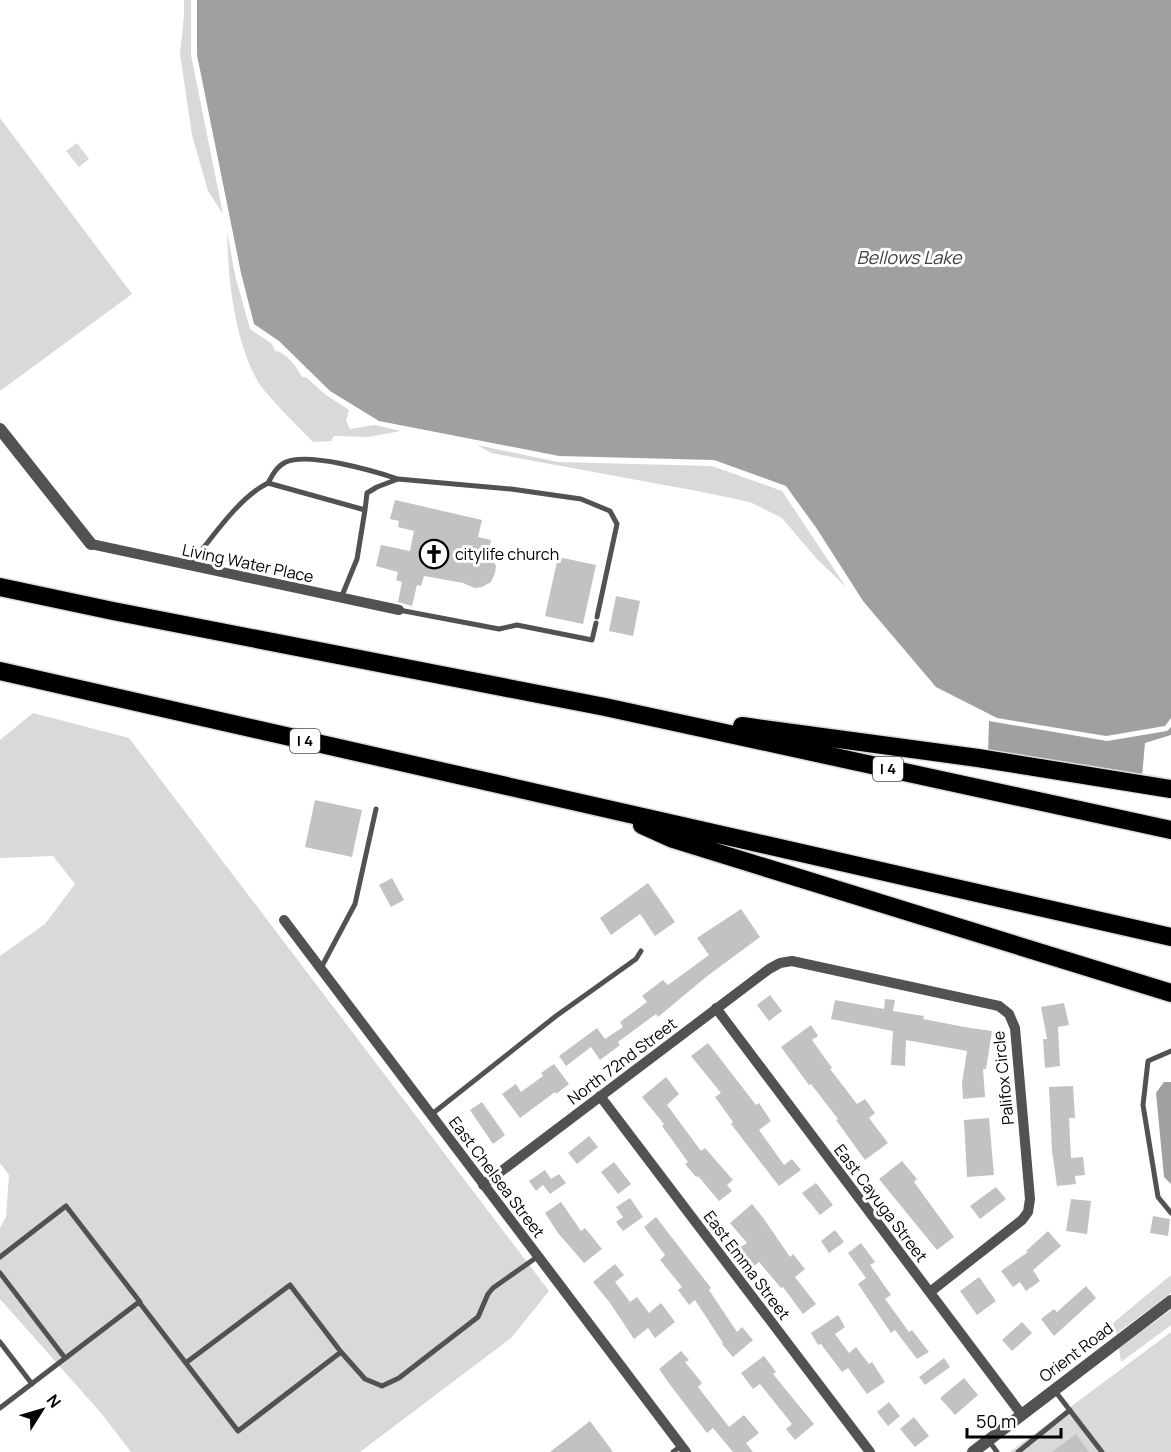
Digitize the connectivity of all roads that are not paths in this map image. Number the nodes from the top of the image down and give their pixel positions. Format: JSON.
{"nodes":[{"id":1,"x":0,"y":429,"type":"edge"},
{"id":2,"x":398,"y":479,"type":"junction"},
{"id":3,"x":268,"y":483,"type":"junction"},
{"id":4,"x":365,"y":510,"type":"junction"},
{"id":5,"x":91,"y":544,"type":"joint"},
{"id":6,"x":189,"y":565,"type":"junction"},
{"id":7,"x":0,"y":586,"type":"edge"},
{"id":8,"x":341,"y":598,"type":"junction"},
{"id":9,"x":399,"y":610,"type":"joint"},
{"id":10,"x":0,"y":671,"type":"edge"},
{"id":11,"x":605,"y":707,"type":"junction"},
{"id":12,"x":1171,"y":789,"type":"edge"},
{"id":13,"x":376,"y":809,"type":"dead end"},
{"id":14,"x":611,"y":810,"type":"junction"},
{"id":15,"x":1171,"y":830,"type":"edge"},
{"id":16,"x":284,"y":920,"type":"dead end"},
{"id":17,"x":1171,"y":937,"type":"edge"},
{"id":18,"x":641,"y":951,"type":"dead end"},
{"id":19,"x":780,"y":963,"type":"joint"},
{"id":20,"x":321,"y":969,"type":"junction"},
{"id":21,"x":1171,"y":993,"type":"edge"},
{"id":22,"x":716,"y":1008,"type":"junction"},
{"id":23,"x":1171,"y":1051,"type":"edge"},
{"id":24,"x":600,"y":1096,"type":"junction"},
{"id":25,"x":431,"y":1115,"type":"junction"},
{"id":26,"x":483,"y":1185,"type":"junction"},
{"id":27,"x":1171,"y":1213,"type":"edge"},
{"id":28,"x":0,"y":1257,"type":"edge"},
{"id":29,"x":537,"y":1257,"type":"junction"},
{"id":30,"x":0,"y":1273,"type":"edge"},
{"id":31,"x":930,"y":1292,"type":"junction"},
{"id":32,"x":1171,"y":1301,"type":"edge"},
{"id":33,"x":141,"y":1304,"type":"junction"},
{"id":34,"x":0,"y":1342,"type":"edge"},
{"id":35,"x":341,"y":1352,"type":"junction"},
{"id":36,"x":65,"y":1358,"type":"junction"},
{"id":37,"x":187,"y":1362,"type":"junction"},
{"id":38,"x":32,"y":1384,"type":"junction"},
{"id":39,"x":1054,"y":1390,"type":"junction"},
{"id":40,"x":0,"y":1408,"type":"edge"},
{"id":41,"x":1070,"y":1410,"type":"junction"},
{"id":42,"x":1023,"y":1415,"type":"junction"},
{"id":43,"x":988,"y":1441,"type":"junction"},
{"id":44,"x":680,"y":1450,"type":"edge"},
{"id":45,"x":870,"y":1452,"type":"edge"},
{"id":46,"x":974,"y":1452,"type":"edge"},
{"id":47,"x":997,"y":1452,"type":"edge"},
{"id":48,"x":1018,"y":1452,"type":"edge"},
{"id":49,"x":1102,"y":1452,"type":"edge"}],
"edges":[{"from":1,"to":5,"type":"street"},
{"from":2,"to":3,"type":"lane"},
{"from":2,"to":4,"type":"lane"},
{"from":2,"to":9,"type":"lane"},
{"from":3,"to":4,"type":"lane"},
{"from":3,"to":6,"type":"lane"},
{"from":4,"to":8,"type":"lane"},
{"from":5,"to":6,"type":"street","name":"Living Water Place"},
{"from":6,"to":8,"type":"street","name":"Living Water Place"},
{"from":7,"to":11,"type":"highway","number":"I 4"},
{"from":8,"to":9,"type":"street","name":"Living Water Place"},
{"from":10,"to":14,"type":"highway","number":"I 4"},
{"from":11,"to":12,"type":"highway"},
{"from":11,"to":15,"type":"highway","number":"I 4"},
{"from":13,"to":20,"type":"lane"},
{"from":14,"to":17,"type":"highway","number":"I 4"},
{"from":14,"to":21,"type":"highway"},
{"from":16,"to":20,"type":"street","name":"East Chelsea Street"},
{"from":18,"to":25,"type":"lane"},
{"from":19,"to":22,"type":"street","name":"North 72nd Street"},
{"from":19,"to":31,"type":"street","name":"Palifox Circle"},
{"from":20,"to":25,"type":"street","name":"East Chelsea Street"},
{"from":22,"to":24,"type":"street","name":"North 72nd Street"},
{"from":22,"to":31,"type":"street","name":"East Cayuga Street"},
{"from":23,"to":27,"type":"lane"},
{"from":24,"to":26,"type":"street","name":"North 72nd Street"},
{"from":24,"to":45,"type":"street","name":"East Emma Street"},
{"from":25,"to":26,"type":"street","name":"East Chelsea Street"},
{"from":26,"to":29,"type":"street","name":"East Chelsea Street"},
{"from":28,"to":33,"type":"lane"},
{"from":29,"to":35,"type":"lane"},
{"from":29,"to":44,"type":"street","name":"East Chelsea Street"},
{"from":30,"to":36,"type":"lane"},
{"from":31,"to":42,"type":"street","name":"East Cayuga Street"},
{"from":32,"to":39,"type":"street","name":"Orient Road"},
{"from":33,"to":36,"type":"lane"},
{"from":33,"to":37,"type":"lane"},
{"from":34,"to":38,"type":"lane"},
{"from":35,"to":37,"type":"lane"},
{"from":35,"to":37,"type":"lane"},
{"from":36,"to":38,"type":"lane"},
{"from":38,"to":40,"type":"lane"},
{"from":39,"to":41,"type":"lane"},
{"from":39,"to":42,"type":"street","name":"Orient Road"},
{"from":41,"to":48,"type":"lane"},
{"from":41,"to":49,"type":"lane"},
{"from":42,"to":43,"type":"street","name":"Orient Road"},
{"from":43,"to":46,"type":"street","name":"Orient Road"},
{"from":43,"to":47,"type":"lane"}]}
